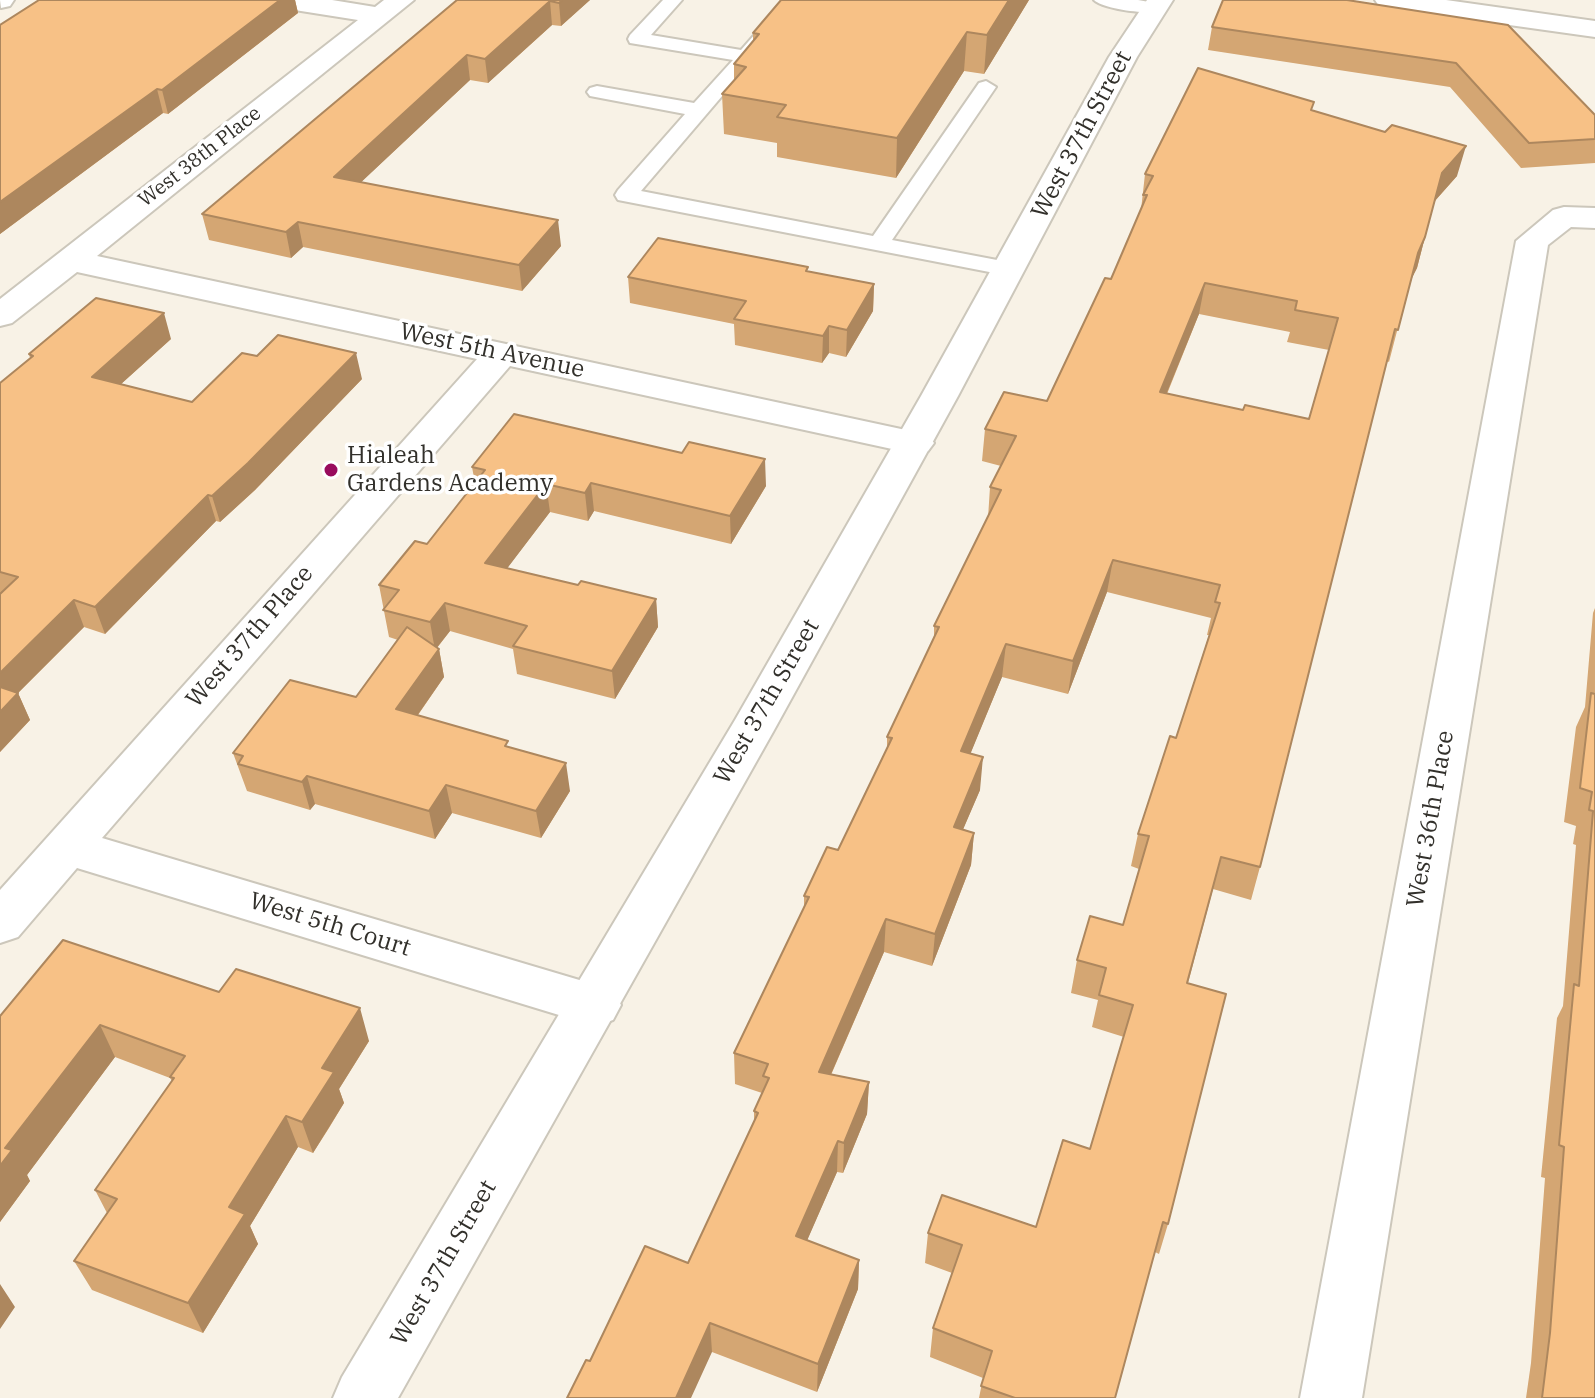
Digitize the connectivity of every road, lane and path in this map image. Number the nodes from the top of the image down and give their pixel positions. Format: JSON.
{"nodes":[{"id":1,"x":282,"y":0,"type":"edge"},
{"id":2,"x":673,"y":0,"type":"edge"},
{"id":3,"x":795,"y":0,"type":"edge"},
{"id":4,"x":1103,"y":0,"type":"edge"},
{"id":5,"x":1388,"y":0,"type":"edge"},
{"id":6,"x":1157,"y":4,"type":"edge"},
{"id":7,"x":391,"y":8,"type":"edge"},
{"id":8,"x":1595,"y":29,"type":"edge"},
{"id":9,"x":746,"y":56,"type":"junction"},
{"id":10,"x":986,"y":87,"type":"dead end"},
{"id":11,"x":597,"y":92,"type":"dead end"},
{"id":12,"x":699,"y":110,"type":"junction"},
{"id":13,"x":1595,"y":218,"type":"edge"},
{"id":14,"x":878,"y":244,"type":"junction"},
{"id":15,"x":69,"y":260,"type":"junction"},
{"id":16,"x":1010,"y":269,"type":"junction"},
{"id":17,"x":0,"y":316,"type":"edge"},
{"id":18,"x":502,"y":353,"type":"junction"},
{"id":19,"x":915,"y":443,"type":"junction"},
{"id":20,"x":66,"y":846,"type":"junction"},
{"id":21,"x":0,"y":923,"type":"edge"},
{"id":22,"x":595,"y":1005,"type":"junction"},
{"id":23,"x":364,"y":1398,"type":"edge"},
{"id":24,"x":1331,"y":1398,"type":"edge"}],
"edges":[{"from":1,"to":7,"type":"street"},
{"from":2,"to":9,"type":"lane"},
{"from":3,"to":9,"type":"lane"},
{"from":4,"to":6,"type":"lane"},
{"from":5,"to":8,"type":"street"},
{"from":6,"to":16,"type":"street","name":"West 37th Street"},
{"from":7,"to":15,"type":"street","name":"West 38th Place"},
{"from":9,"to":12,"type":"lane"},
{"from":10,"to":14,"type":"lane"},
{"from":11,"to":12,"type":"lane"},
{"from":12,"to":14,"type":"lane"},
{"from":13,"to":24,"type":"street","name":"West 36th Place"},
{"from":14,"to":16,"type":"lane"},
{"from":15,"to":17,"type":"street","name":"West 38th Place"},
{"from":15,"to":18,"type":"street","name":"West 5th Avenue"},
{"from":16,"to":19,"type":"street","name":"West 37th Street"},
{"from":18,"to":19,"type":"street","name":"West 5th Avenue"},
{"from":18,"to":20,"type":"street","name":"West 37th Place"},
{"from":19,"to":22,"type":"street","name":"West 37th Street"},
{"from":20,"to":21,"type":"street","name":"West 37th Place"},
{"from":20,"to":22,"type":"street","name":"West 5th Court"},
{"from":22,"to":23,"type":"street","name":"West 37th Street"}]}
